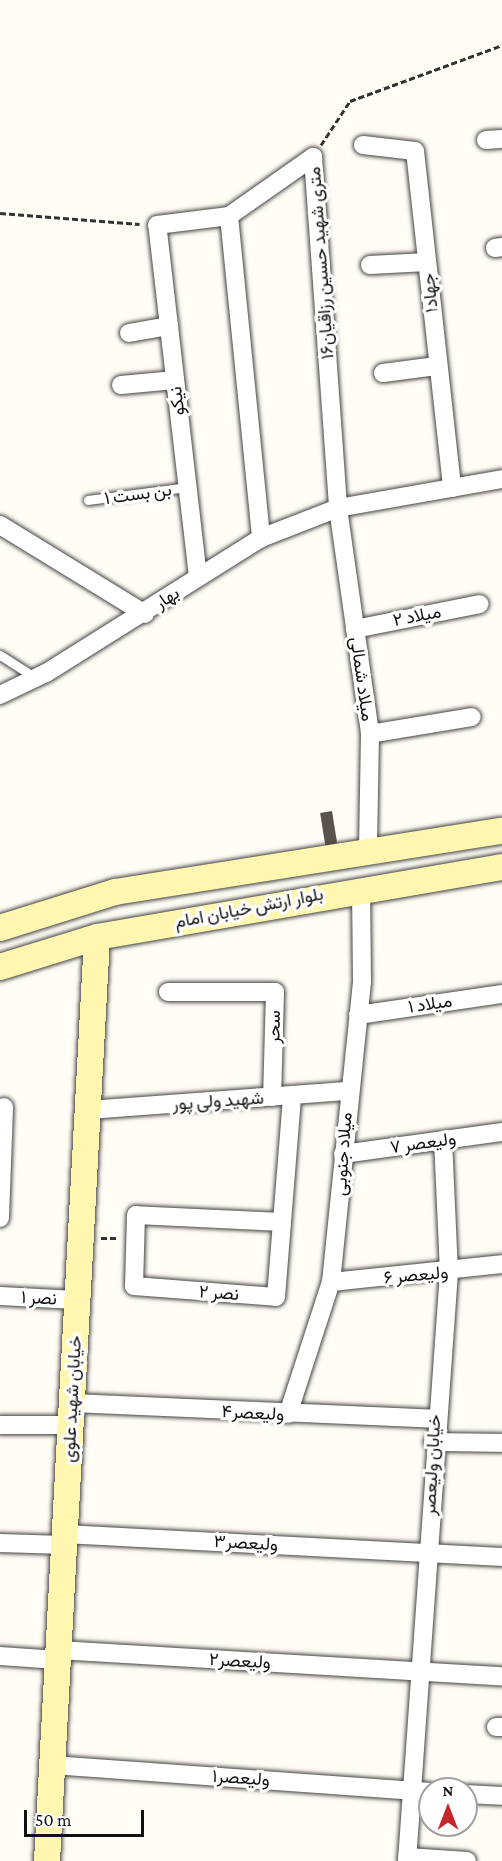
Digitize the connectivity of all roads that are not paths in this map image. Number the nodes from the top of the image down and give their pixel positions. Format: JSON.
{"nodes":[{"id":1,"x":363,"y":145,"type":"dead end"},
{"id":2,"x":229,"y":216,"type":"junction"},
{"id":3,"x":157,"y":225,"type":"joint"},
{"id":4,"x":427,"y":262,"type":"junction"},
{"id":5,"x":370,"y":265,"type":"dead end"},
{"id":6,"x":169,"y":326,"type":"junction"},
{"id":7,"x":129,"y":333,"type":"dead end"},
{"id":8,"x":437,"y":366,"type":"junction"},
{"id":9,"x":383,"y":373,"type":"dead end"},
{"id":10,"x":175,"y":380,"type":"junction"},
{"id":11,"x":121,"y":385,"type":"dead end"},
{"id":12,"x":502,"y":479,"type":"edge"},
{"id":13,"x":188,"y":487,"type":"junction"},
{"id":14,"x":452,"y":488,"type":"junction"},
{"id":15,"x":88,"y":500,"type":"dead end"},
{"id":16,"x":338,"y":508,"type":"junction"},
{"id":17,"x":0,"y":525,"type":"edge"},
{"id":18,"x":261,"y":538,"type":"junction"},
{"id":19,"x":198,"y":577,"type":"junction"},
{"id":20,"x":480,"y":604,"type":"dead end"},
{"id":21,"x":145,"y":614,"type":"junction"},
{"id":22,"x":355,"y":629,"type":"junction"},
{"id":23,"x":0,"y":656,"type":"edge"},
{"id":24,"x":36,"y":678,"type":"junction"},
{"id":25,"x":0,"y":695,"type":"edge"},
{"id":26,"x":472,"y":717,"type":"dead end"},
{"id":27,"x":370,"y":734,"type":"junction"},
{"id":28,"x":502,"y":831,"type":"edge"},
{"id":29,"x":368,"y":852,"type":"junction"},
{"id":30,"x":502,"y":867,"type":"edge"},
{"id":31,"x":361,"y":888,"type":"junction"},
{"id":32,"x":0,"y":928,"type":"edge"},
{"id":33,"x":97,"y":937,"type":"junction"},
{"id":34,"x":0,"y":967,"type":"edge"},
{"id":35,"x":168,"y":992,"type":"dead end"},
{"id":36,"x":502,"y":994,"type":"edge"},
{"id":37,"x":358,"y":1015,"type":"junction"},
{"id":38,"x":347,"y":1091,"type":"junction"},
{"id":39,"x":272,"y":1097,"type":"junction"},
{"id":40,"x":292,"y":1099,"type":"junction"},
{"id":41,"x":4,"y":1107,"type":"dead end"},
{"id":42,"x":87,"y":1110,"type":"junction"},
{"id":43,"x":502,"y":1132,"type":"edge"},
{"id":44,"x":443,"y":1140,"type":"junction"},
{"id":45,"x":343,"y":1154,"type":"junction"},
{"id":46,"x":1,"y":1183,"type":"edge"},
{"id":47,"x":0,"y":1218,"type":"edge"},
{"id":48,"x":282,"y":1222,"type":"junction"},
{"id":49,"x":502,"y":1264,"type":"edge"},
{"id":50,"x":449,"y":1272,"type":"junction"},
{"id":51,"x":331,"y":1282,"type":"junction"},
{"id":52,"x":0,"y":1296,"type":"edge"},
{"id":53,"x":77,"y":1300,"type":"junction"},
{"id":54,"x":71,"y":1414,"type":"junction"},
{"id":55,"x":288,"y":1414,"type":"junction"},
{"id":56,"x":435,"y":1419,"type":"junction"},
{"id":57,"x":0,"y":1425,"type":"edge"},
{"id":58,"x":433,"y":1442,"type":"junction"},
{"id":59,"x":502,"y":1443,"type":"edge"},
{"id":60,"x":64,"y":1540,"type":"junction"},
{"id":61,"x":0,"y":1543,"type":"edge"},
{"id":62,"x":428,"y":1551,"type":"junction"},
{"id":63,"x":502,"y":1557,"type":"edge"},
{"id":64,"x":58,"y":1655,"type":"junction"},
{"id":65,"x":0,"y":1656,"type":"edge"},
{"id":66,"x":421,"y":1671,"type":"junction"},
{"id":67,"x":502,"y":1676,"type":"edge"},
{"id":68,"x":52,"y":1765,"type":"junction"},
{"id":69,"x":422,"y":1777,"type":"edge"},
{"id":70,"x":418,"y":1791,"type":"edge"},
{"id":71,"x":478,"y":1795,"type":"edge"},
{"id":72,"x":502,"y":1796,"type":"edge"},
{"id":73,"x":418,"y":1809,"type":"edge"},
{"id":74,"x":407,"y":1859,"type":"edge"},
{"id":75,"x":47,"y":1861,"type":"edge"},
{"id":76,"x":467,"y":1861,"type":"edge"}],
"edges":[{"from":1,"to":4,"type":"street","name":"جهاد۱"},
{"from":2,"to":3,"type":"street","name":"۱۶متری شهید حسین رزاقیان"},
{"from":2,"to":16,"type":"street","name":"۱۶متری شهید حسین رزاقیان"},
{"from":2,"to":18,"type":"street"},
{"from":3,"to":6,"type":"street","name":"نیکو"},
{"from":4,"to":5,"type":"street"},
{"from":4,"to":8,"type":"street","name":"جهاد۱"},
{"from":6,"to":7,"type":"street"},
{"from":6,"to":10,"type":"street","name":"نیکو"},
{"from":8,"to":9,"type":"street"},
{"from":8,"to":14,"type":"street","name":"جهاد۱"},
{"from":10,"to":11,"type":"street"},
{"from":10,"to":13,"type":"street","name":"نیکو"},
{"from":12,"to":14,"type":"street","name":"بهار"},
{"from":13,"to":15,"type":"lane","name":"بن بست ۱"},
{"from":13,"to":19,"type":"street","name":"نیکو"},
{"from":14,"to":16,"type":"street","name":"بهار"},
{"from":16,"to":18,"type":"street","name":"بهار"},
{"from":16,"to":22,"type":"street","name":"میلاد شمالی"},
{"from":17,"to":21,"type":"street"},
{"from":18,"to":19,"type":"street","name":"بهار"},
{"from":19,"to":21,"type":"street","name":"بهار"},
{"from":20,"to":22,"type":"street","name":"میلاد ۲"},
{"from":21,"to":24,"type":"street","name":"بهار"},
{"from":22,"to":27,"type":"street","name":"میلاد شمالی"},
{"from":23,"to":24,"type":"lane"},
{"from":24,"to":25,"type":"street","name":"بهار"},
{"from":26,"to":27,"type":"street"},
{"from":27,"to":29,"type":"street","name":"میلاد شمالی"},
{"from":28,"to":29,"type":"main road","name":"بلوار ارتش خیابان امام"},
{"from":29,"to":32,"type":"main road","name":"بلوار ارتش خیابان امام"},
{"from":30,"to":31,"type":"main road","name":"بلوار ارتش خیابان امام"},
{"from":31,"to":33,"type":"main road","name":"بلوار ارتش خیابان امام"},
{"from":31,"to":37,"type":"street","name":"میلاد جنوبی"},
{"from":33,"to":34,"type":"main road","name":"بلوار ارتش خیابان امام"},
{"from":33,"to":42,"type":"main road","name":"خیابان شهید علوی"},
{"from":35,"to":39,"type":"street","name":"سحر"},
{"from":36,"to":37,"type":"street","name":"میلاد ۱"},
{"from":37,"to":38,"type":"street","name":"میلاد جنوبی"},
{"from":38,"to":40,"type":"street","name":"شهید ولی پور"},
{"from":38,"to":45,"type":"street","name":"میلاد جنوبی"},
{"from":39,"to":40,"type":"street","name":"شهید ولی پور"},
{"from":39,"to":42,"type":"street","name":"شهید ولی پور"},
{"from":40,"to":48,"type":"street","name":"نصر ۲"},
{"from":41,"to":46,"type":"street"},
{"from":42,"to":53,"type":"main road","name":"خیابان شهید علوی"},
{"from":43,"to":44,"type":"street","name":"ولیعصر ۷"},
{"from":44,"to":45,"type":"street","name":"ولیعصر ۷"},
{"from":44,"to":50,"type":"street","name":"خیابان ولیعصر"},
{"from":45,"to":51,"type":"street","name":"میلاد جنوبی"},
{"from":46,"to":47,"type":"street"},
{"from":48,"to":48,"type":"street","name":"نصر ۲"},
{"from":49,"to":50,"type":"street","name":"ولیعصر ۶"},
{"from":50,"to":51,"type":"street","name":"ولیعصر ۶"},
{"from":50,"to":56,"type":"street","name":"خیابان ولیعصر"},
{"from":51,"to":55,"type":"street","name":"میلاد جنوبی"},
{"from":52,"to":53,"type":"street","name":"نصر ۱"},
{"from":53,"to":54,"type":"main road","name":"خیابان شهید علوی"},
{"from":54,"to":55,"type":"street","name":"ولیعصر۴"},
{"from":54,"to":57,"type":"street","name":"ولیعصر۴"},
{"from":54,"to":60,"type":"main road","name":"خیابان شهید علوی"},
{"from":55,"to":56,"type":"street","name":"ولیعصر۴"},
{"from":56,"to":58,"type":"street","name":"خیابان ولیعصر"},
{"from":58,"to":59,"type":"street"},
{"from":58,"to":62,"type":"street","name":"خیابان ولیعصر"},
{"from":60,"to":61,"type":"street","name":"ولیعصر۳"},
{"from":60,"to":62,"type":"street","name":"ولیعصر۳"},
{"from":60,"to":64,"type":"main road","name":"خیابان شهید علوی"},
{"from":62,"to":63,"type":"street","name":"ولیعصر۳"},
{"from":62,"to":66,"type":"street","name":"خیابان ولیعصر"},
{"from":64,"to":65,"type":"street","name":"ولیعصر۲"},
{"from":64,"to":66,"type":"street","name":"ولیعصر۲"},
{"from":64,"to":68,"type":"main road","name":"خیابان شهید علوی"},
{"from":66,"to":67,"type":"street","name":"ولیعصر۲"},
{"from":66,"to":69,"type":"street","name":"خیابان ولیعصر"},
{"from":68,"to":70,"type":"street","name":"ولیعصر۱"},
{"from":68,"to":75,"type":"main road","name":"خیابان شهید علوی"},
{"from":71,"to":72,"type":"street"},
{"from":73,"to":74,"type":"street","name":"خیابان ولیعصر"},
{"from":74,"to":76,"type":"street"}]}
